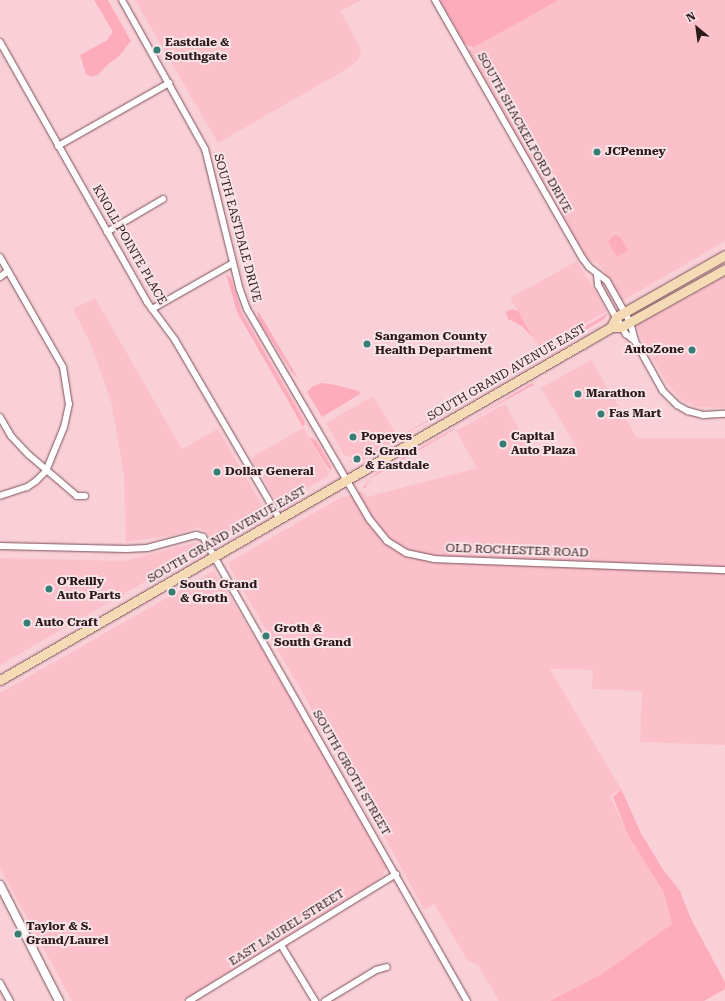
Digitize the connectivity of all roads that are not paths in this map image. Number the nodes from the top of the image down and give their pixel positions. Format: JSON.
{"nodes":[{"id":1,"x":122,"y":0,"type":"edge"},
{"id":2,"x":435,"y":0,"type":"edge"},
{"id":3,"x":0,"y":42,"type":"edge"},
{"id":4,"x":169,"y":83,"type":"junction"},
{"id":5,"x":58,"y":146,"type":"junction"},
{"id":6,"x":163,"y":199,"type":"dead end"},
{"id":7,"x":107,"y":232,"type":"junction"},
{"id":8,"x":725,"y":255,"type":"edge"},
{"id":9,"x":0,"y":257,"type":"edge"},
{"id":10,"x":233,"y":263,"type":"junction"},
{"id":11,"x":725,"y":269,"type":"edge"},
{"id":12,"x":8,"y":271,"type":"junction"},
{"id":13,"x":597,"y":274,"type":"junction"},
{"id":14,"x":0,"y":277,"type":"edge"},
{"id":15,"x":152,"y":309,"type":"junction"},
{"id":16,"x":624,"y":312,"type":"junction"},
{"id":17,"x":616,"y":317,"type":"junction"},
{"id":18,"x":630,"y":322,"type":"junction"},
{"id":19,"x":611,"y":327,"type":"junction"},
{"id":20,"x":621,"y":327,"type":"junction"},
{"id":21,"x":635,"y":341,"type":"junction"},
{"id":22,"x":725,"y":414,"type":"edge"},
{"id":23,"x":0,"y":417,"type":"edge"},
{"id":24,"x":46,"y":471,"type":"junction"},
{"id":25,"x":346,"y":479,"type":"junction"},
{"id":26,"x":0,"y":496,"type":"edge"},
{"id":27,"x":85,"y":496,"type":"dead end"},
{"id":28,"x":279,"y":518,"type":"junction"},
{"id":29,"x":0,"y":546,"type":"edge"},
{"id":30,"x":214,"y":556,"type":"junction"},
{"id":31,"x":725,"y":570,"type":"edge"},
{"id":32,"x":0,"y":680,"type":"edge"},
{"id":33,"x":396,"y":874,"type":"junction"},
{"id":34,"x":0,"y":885,"type":"edge"},
{"id":35,"x":281,"y":945,"type":"junction"},
{"id":36,"x":387,"y":967,"type":"dead end"},
{"id":37,"x":0,"y":983,"type":"edge"},
{"id":38,"x":10,"y":1001,"type":"edge"},
{"id":39,"x":59,"y":1001,"type":"edge"},
{"id":40,"x":189,"y":1001,"type":"edge"},
{"id":41,"x":315,"y":1001,"type":"edge"},
{"id":42,"x":325,"y":1001,"type":"edge"},
{"id":43,"x":467,"y":1001,"type":"edge"}],
"edges":[{"from":1,"to":4,"type":"street","name":"SOUTH EASTDALE DRIVE"},
{"from":2,"to":13,"type":"street","name":"SOUTH SHACKELFORD DRIVE"},
{"from":3,"to":5,"type":"street","name":"KNOLL POINTE PLACE"},
{"from":4,"to":5,"type":"street"},
{"from":4,"to":10,"type":"street","name":"SOUTH EASTDALE DRIVE"},
{"from":5,"to":7,"type":"street","name":"KNOLL POINTE PLACE"},
{"from":6,"to":7,"type":"street"},
{"from":7,"to":15,"type":"street","name":"KNOLL POINTE PLACE"},
{"from":8,"to":16,"type":"main road"},
{"from":9,"to":12,"type":"street"},
{"from":10,"to":15,"type":"street"},
{"from":10,"to":25,"type":"street","name":"SOUTH EASTDALE DRIVE"},
{"from":11,"to":18,"type":"main road","name":"SOUTH GRAND AVENUE EAST"},
{"from":12,"to":14,"type":"street"},
{"from":12,"to":24,"type":"street"},
{"from":13,"to":16,"type":"street","name":"SOUTH SHACKELFORD DRIVE"},
{"from":13,"to":17,"type":"street","name":"SOUTH SHACKELFORD DRIVE"},
{"from":15,"to":28,"type":"street","name":"KNOLL POINTE PLACE"},
{"from":16,"to":17,"type":"main road"},
{"from":16,"to":18,"type":"street","name":"SOUTH SHACKELFORD DRIVE"},
{"from":17,"to":19,"type":"main road"},
{"from":17,"to":20,"type":"street","name":"SOUTH SHACKELFORD DRIVE"},
{"from":18,"to":20,"type":"main road","name":"SOUTH GRAND AVENUE EAST"},
{"from":18,"to":21,"type":"street","name":"SOUTH SHACKELFORD DRIVE"},
{"from":19,"to":20,"type":"main road","name":"SOUTH GRAND AVENUE EAST"},
{"from":19,"to":25,"type":"main road","name":"SOUTH GRAND AVENUE EAST"},
{"from":20,"to":21,"type":"street","name":"SOUTH SHACKELFORD DRIVE"},
{"from":21,"to":22,"type":"street","name":"SOUTH SHACKELFORD DRIVE"},
{"from":23,"to":24,"type":"street"},
{"from":24,"to":26,"type":"street"},
{"from":24,"to":27,"type":"street"},
{"from":25,"to":28,"type":"main road","name":"SOUTH GRAND AVENUE EAST"},
{"from":25,"to":31,"type":"street","name":"OLD ROCHESTER ROAD"},
{"from":28,"to":30,"type":"main road","name":"SOUTH GRAND AVENUE EAST"},
{"from":29,"to":30,"type":"street"},
{"from":30,"to":32,"type":"main road","name":"SOUTH GRAND AVENUE EAST"},
{"from":30,"to":33,"type":"street","name":"SOUTH GROTH STREET"},
{"from":33,"to":35,"type":"street","name":"EAST LAUREL STREET"},
{"from":33,"to":43,"type":"street","name":"SOUTH GROTH STREET"},
{"from":34,"to":39,"type":"street"},
{"from":35,"to":40,"type":"street","name":"EAST LAUREL STREET"},
{"from":35,"to":41,"type":"street"},
{"from":36,"to":42,"type":"street"},
{"from":37,"to":38,"type":"street"}]}
